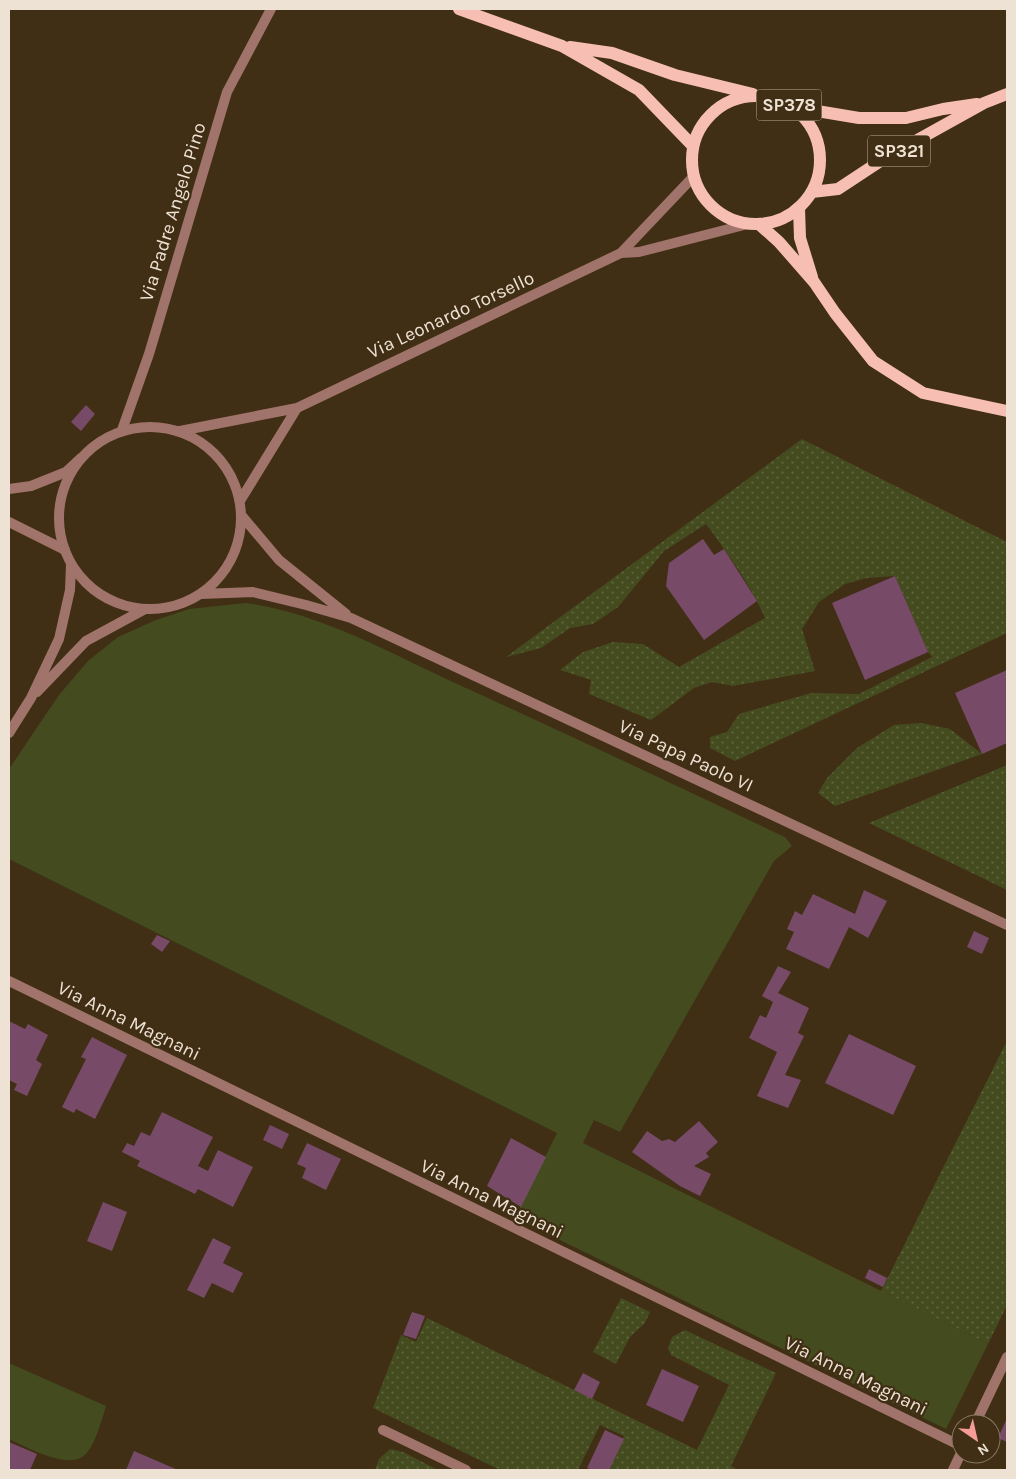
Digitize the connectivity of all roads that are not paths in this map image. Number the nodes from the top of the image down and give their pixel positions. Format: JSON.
{"nodes":[{"id":1,"x":271,"y":9,"type":"edge"},
{"id":2,"x":459,"y":9,"type":"edge"},
{"id":3,"x":562,"y":46,"type":"junction"},
{"id":4,"x":1007,"y":94,"type":"edge"},
{"id":5,"x":762,"y":96,"type":"junction"},
{"id":6,"x":787,"y":103,"type":"junction"},
{"id":7,"x":984,"y":103,"type":"junction"},
{"id":8,"x":693,"y":146,"type":"junction"},
{"id":9,"x":694,"y":176,"type":"junction"},
{"id":10,"x":812,"y":192,"type":"junction"},
{"id":11,"x":799,"y":208,"type":"junction"},
{"id":12,"x":754,"y":224,"type":"junction"},
{"id":13,"x":621,"y":253,"type":"junction"},
{"id":14,"x":814,"y":282,"type":"junction"},
{"id":15,"x":296,"y":408,"type":"junction"},
{"id":16,"x":1007,"y":410,"type":"edge"},
{"id":17,"x":122,"y":430,"type":"junction"},
{"id":18,"x":180,"y":431,"type":"junction"},
{"id":19,"x":81,"y":458,"type":"junction"},
{"id":20,"x":9,"y":489,"type":"edge"},
{"id":21,"x":240,"y":501,"type":"junction"},
{"id":22,"x":242,"y":516,"type":"junction"},
{"id":23,"x":9,"y":522,"type":"edge"},
{"id":24,"x":65,"y":550,"type":"junction"},
{"id":25,"x":71,"y":564,"type":"junction"},
{"id":26,"x":200,"y":594,"type":"junction"},
{"id":27,"x":145,"y":609,"type":"junction"},
{"id":28,"x":351,"y":618,"type":"junction"},
{"id":29,"x":31,"y":698,"type":"junction"},
{"id":30,"x":9,"y":733,"type":"edge"},
{"id":31,"x":1007,"y":925,"type":"edge"},
{"id":32,"x":9,"y":981,"type":"edge"},
{"id":33,"x":1007,"y":1357,"type":"edge"},
{"id":34,"x":980,"y":1414,"type":"edge"},
{"id":35,"x":383,"y":1430,"type":"dead end"},
{"id":36,"x":951,"y":1441,"type":"edge"},
{"id":37,"x":466,"y":1470,"type":"edge"}],
"edges":[{"from":1,"to":17,"type":"street","name":"Via Padre Angelo Pino"},
{"from":2,"to":3,"type":"main road","number":"SP378"},
{"from":3,"to":5,"type":"main road","number":"SP378"},
{"from":3,"to":8,"type":"main road","number":"SP378"},
{"from":4,"to":7,"type":"main road","number":"SP321"},
{"from":5,"to":6,"type":"main road","number":"SP378"},
{"from":5,"to":8,"type":"main road","number":"SP378"},
{"from":6,"to":7,"type":"main road"},
{"from":6,"to":10,"type":"main road","number":"SP378"},
{"from":7,"to":10,"type":"main road","number":"SP321"},
{"from":8,"to":9,"type":"main road","number":"SP378"},
{"from":9,"to":12,"type":"main road","number":"SP378"},
{"from":9,"to":13,"type":"street"},
{"from":10,"to":11,"type":"main road","number":"SP378"},
{"from":11,"to":12,"type":"main road","number":"SP378"},
{"from":11,"to":14,"type":"main road"},
{"from":12,"to":13,"type":"street"},
{"from":12,"to":14,"type":"main road"},
{"from":13,"to":15,"type":"street","name":"Via Leonardo Torsello"},
{"from":14,"to":16,"type":"main road"},
{"from":15,"to":18,"type":"street","name":"Via Leonardo Torsello"},
{"from":15,"to":21,"type":"street"},
{"from":17,"to":18,"type":"street"},
{"from":17,"to":19,"type":"street"},
{"from":18,"to":21,"type":"street"},
{"from":19,"to":20,"type":"street"},
{"from":19,"to":24,"type":"street"},
{"from":21,"to":22,"type":"street"},
{"from":22,"to":26,"type":"street"},
{"from":22,"to":28,"type":"street","name":"Via Papa Paolo VI"},
{"from":23,"to":24,"type":"street"},
{"from":24,"to":25,"type":"street"},
{"from":25,"to":27,"type":"street"},
{"from":25,"to":29,"type":"street"},
{"from":26,"to":27,"type":"street"},
{"from":26,"to":28,"type":"street","name":"Via Papa Paolo VI"},
{"from":27,"to":29,"type":"street"},
{"from":28,"to":31,"type":"street","name":"Via Papa Paolo VI"},
{"from":29,"to":30,"type":"street"},
{"from":32,"to":36,"type":"street","name":"Via Anna Magnani"},
{"from":33,"to":34,"type":"street"},
{"from":35,"to":37,"type":"street"}]}
